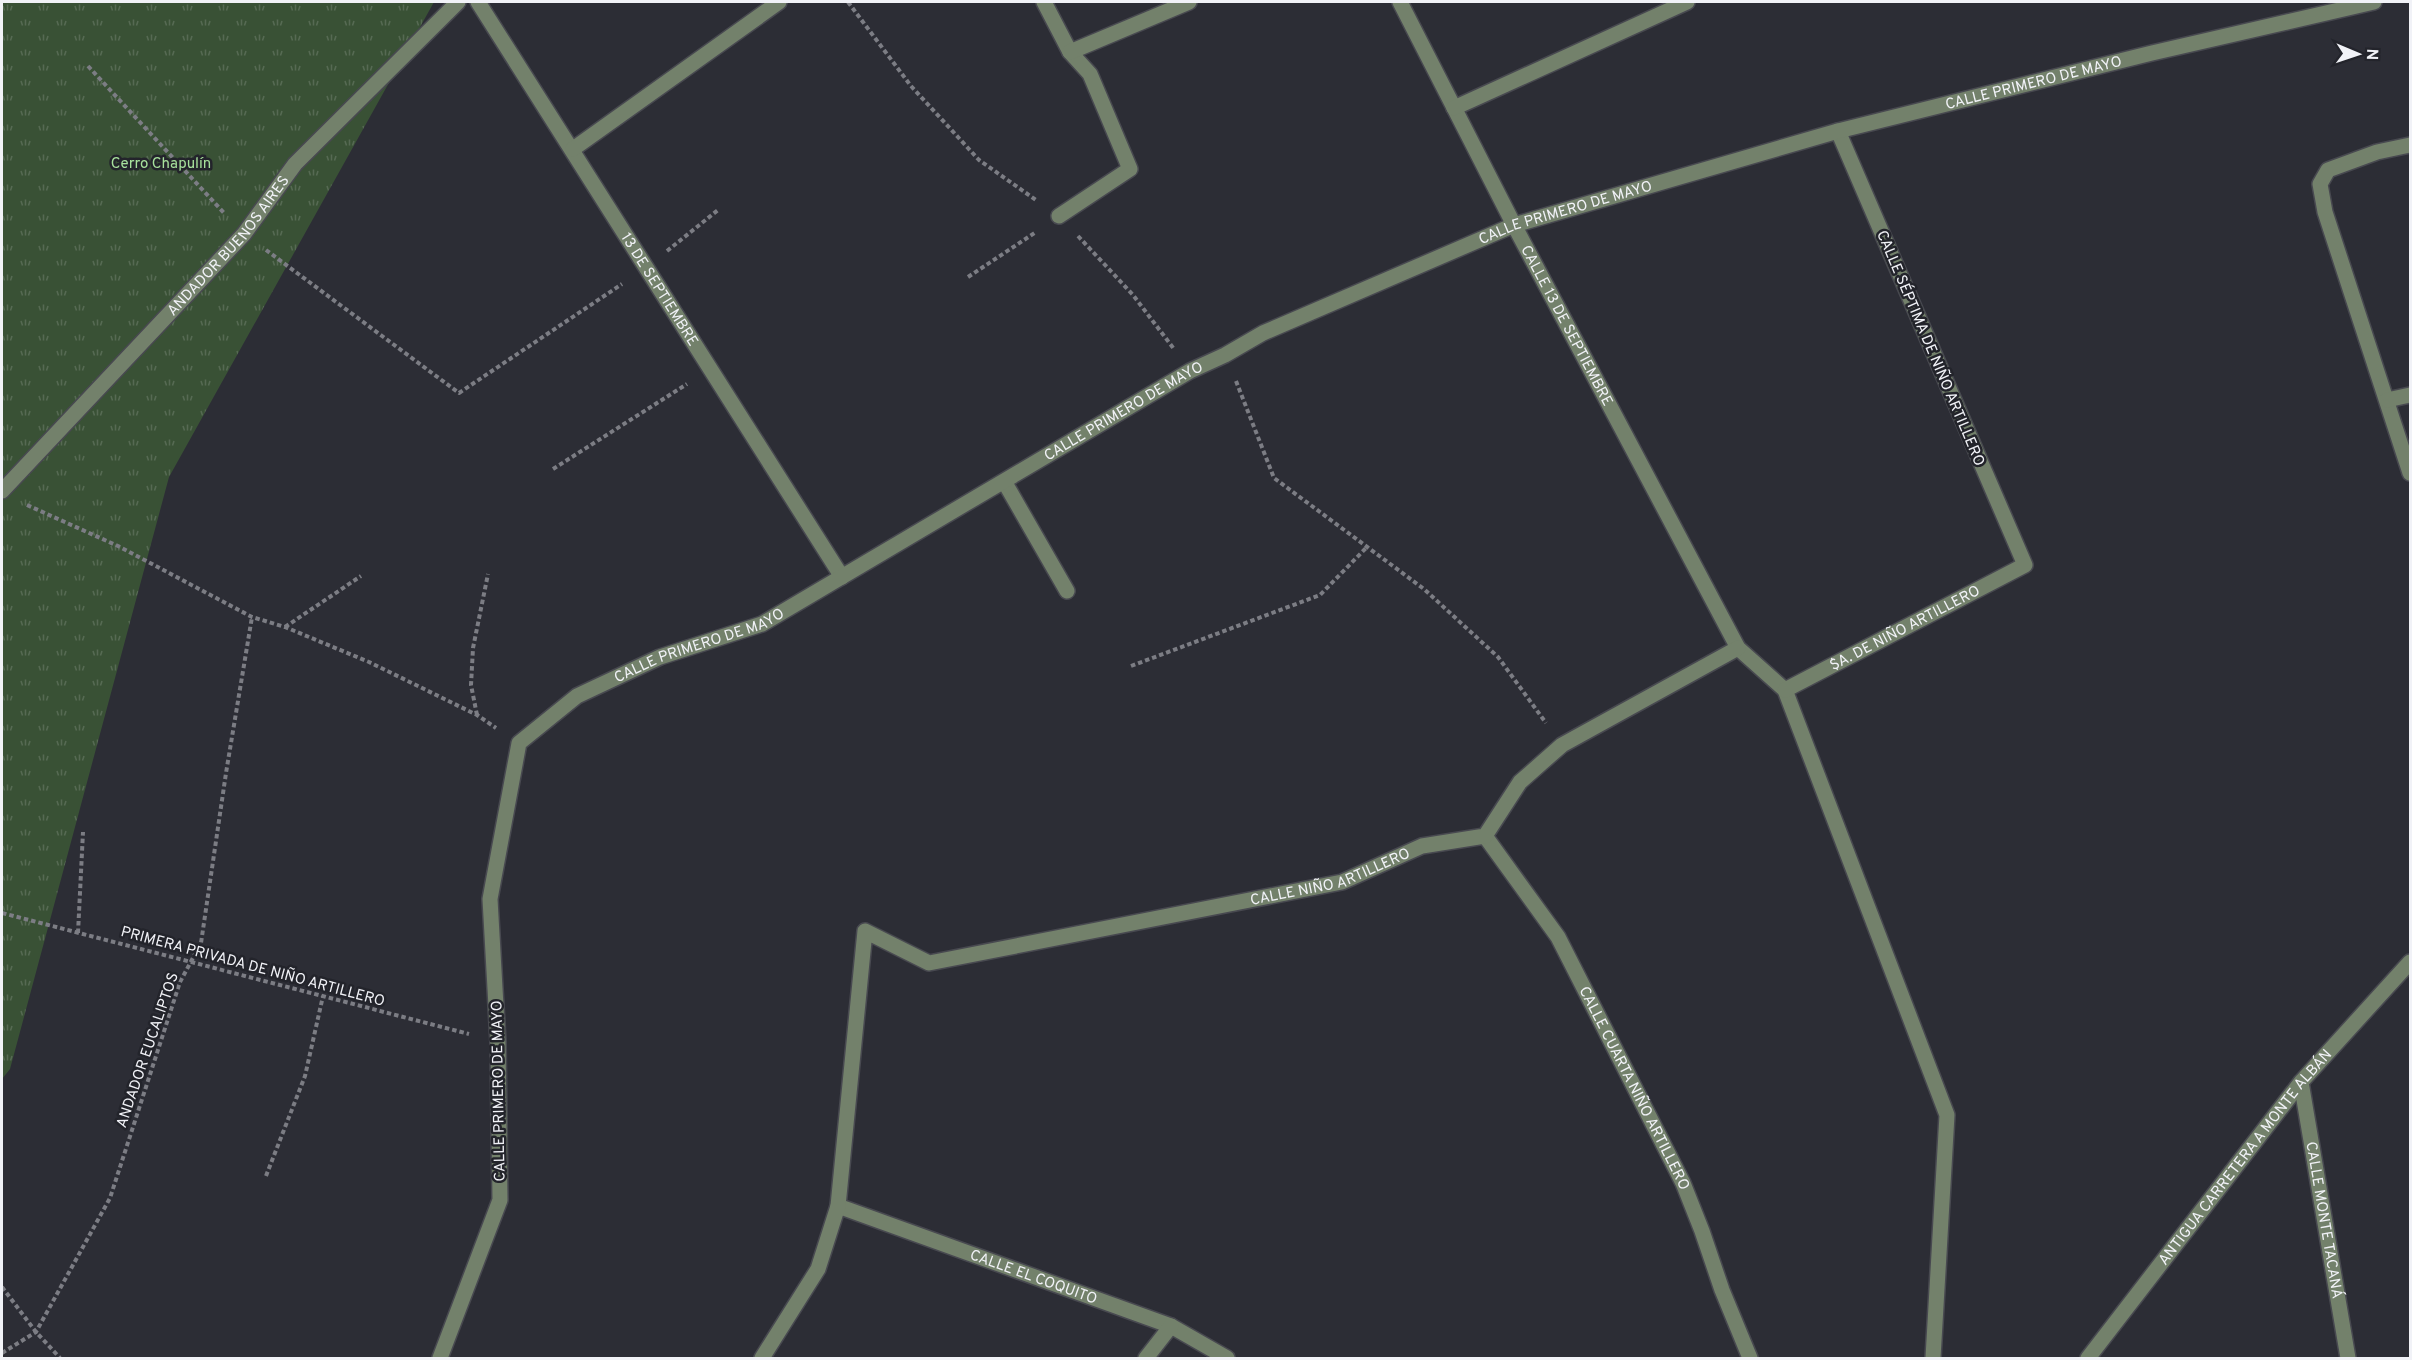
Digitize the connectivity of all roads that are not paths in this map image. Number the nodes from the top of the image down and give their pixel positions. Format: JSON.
{"nodes":[{"id":1,"x":458,"y":2,"type":"edge"},
{"id":2,"x":478,"y":2,"type":"edge"},
{"id":3,"x":779,"y":2,"type":"edge"},
{"id":4,"x":1044,"y":2,"type":"edge"},
{"id":5,"x":1190,"y":2,"type":"edge"},
{"id":6,"x":1400,"y":2,"type":"edge"},
{"id":7,"x":1687,"y":2,"type":"edge"},
{"id":8,"x":2374,"y":2,"type":"edge"},
{"id":9,"x":1070,"y":52,"type":"junction"},
{"id":10,"x":1454,"y":108,"type":"junction"},
{"id":11,"x":1838,"y":131,"type":"junction"},
{"id":12,"x":2410,"y":145,"type":"edge"},
{"id":13,"x":573,"y":149,"type":"junction"},
{"id":14,"x":1059,"y":216,"type":"road end"},
{"id":15,"x":1514,"y":225,"type":"junction"},
{"id":16,"x":2410,"y":395,"type":"edge"},
{"id":17,"x":2387,"y":400,"type":"junction"},
{"id":18,"x":2410,"y":473,"type":"edge"},
{"id":19,"x":1005,"y":483,"type":"junction"},
{"id":20,"x":2,"y":491,"type":"edge"},
{"id":21,"x":2025,"y":565,"type":"joint"},
{"id":22,"x":842,"y":577,"type":"junction"},
{"id":23,"x":1067,"y":591,"type":"dead end"},
{"id":24,"x":1738,"y":648,"type":"junction"},
{"id":25,"x":1785,"y":690,"type":"junction"},
{"id":26,"x":1485,"y":836,"type":"junction"},
{"id":27,"x":2410,"y":962,"type":"edge"},
{"id":28,"x":2301,"y":1082,"type":"junction"},
{"id":29,"x":838,"y":1206,"type":"junction"},
{"id":30,"x":1171,"y":1326,"type":"junction"},
{"id":31,"x":441,"y":1359,"type":"edge"},
{"id":32,"x":762,"y":1359,"type":"edge"},
{"id":33,"x":1146,"y":1359,"type":"edge"},
{"id":34,"x":1227,"y":1359,"type":"edge"},
{"id":35,"x":1750,"y":1359,"type":"edge"},
{"id":36,"x":1933,"y":1359,"type":"edge"},
{"id":37,"x":2088,"y":1359,"type":"edge"},
{"id":38,"x":2348,"y":1359,"type":"edge"}],
"edges":[{"from":1,"to":20,"type":"street","name":"ANDADOR BUENOS AIRES"},
{"from":2,"to":13,"type":"street","name":"13 DE SEPTIEMBRE"},
{"from":3,"to":13,"type":"street"},
{"from":4,"to":9,"type":"street"},
{"from":5,"to":9,"type":"street"},
{"from":6,"to":10,"type":"street","name":"CALLE 13 DE SEPTIEMBRE"},
{"from":7,"to":10,"type":"street"},
{"from":8,"to":11,"type":"street","name":"CALLE PRIMERO DE MAYO"},
{"from":9,"to":14,"type":"street"},
{"from":10,"to":15,"type":"street","name":"CALLE 13 DE SEPTIEMBRE"},
{"from":11,"to":15,"type":"street","name":"CALLE PRIMERO DE MAYO"},
{"from":11,"to":21,"type":"street","name":"CALLE SÉPTIMA DE NIÑO ARTILLERO"},
{"from":12,"to":17,"type":"street"},
{"from":13,"to":22,"type":"street","name":"13 DE SEPTIEMBRE"},
{"from":15,"to":19,"type":"street","name":"CALLE PRIMERO DE MAYO"},
{"from":15,"to":24,"type":"street","name":"CALLE 13 DE SEPTIEMBRE"},
{"from":16,"to":17,"type":"street"},
{"from":17,"to":18,"type":"street"},
{"from":19,"to":22,"type":"street","name":"CALLE PRIMERO DE MAYO"},
{"from":19,"to":23,"type":"street"},
{"from":21,"to":25,"type":"street","name":"$A. DE NIÑO ARTILLERO"},
{"from":22,"to":31,"type":"street","name":"CALLE PRIMERO DE MAYO"},
{"from":24,"to":25,"type":"street"},
{"from":24,"to":26,"type":"street"},
{"from":25,"to":36,"type":"street"},
{"from":26,"to":29,"type":"street","name":"CALLE NIÑO ARTILLERO"},
{"from":26,"to":35,"type":"street","name":"CALLE CUARTA NIÑO ARTILLERO"},
{"from":27,"to":28,"type":"street","name":"ANTIGUA CARRETERA A MONTE ALBÁN"},
{"from":28,"to":37,"type":"street","name":"ANTIGUA CARRETERA A MONTE ALBÁN"},
{"from":28,"to":38,"type":"street","name":"CALLE MONTE TACANÁ"},
{"from":29,"to":30,"type":"street","name":"CALLE EL COQUITO"},
{"from":29,"to":32,"type":"street"},
{"from":30,"to":33,"type":"street"},
{"from":30,"to":34,"type":"street","name":"CALLE EL COQUITO"}]}
